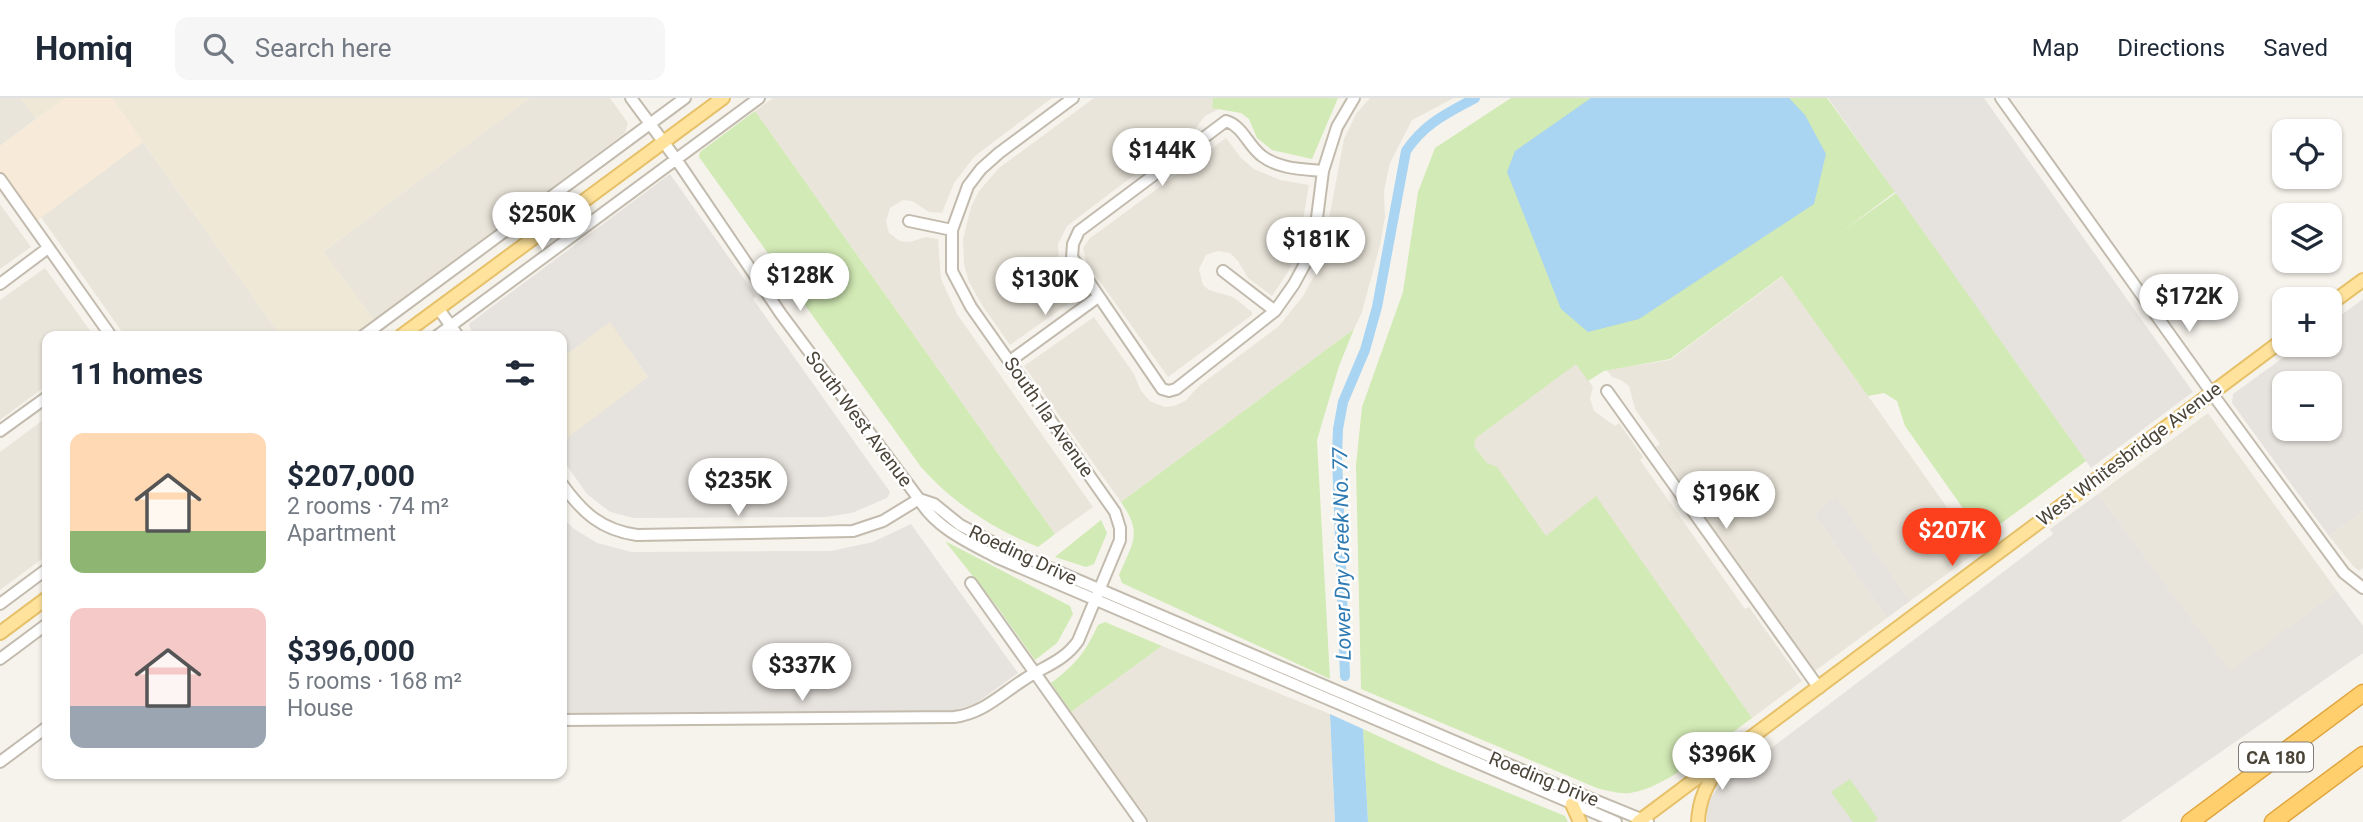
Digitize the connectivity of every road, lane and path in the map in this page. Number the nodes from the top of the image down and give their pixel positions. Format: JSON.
{"nodes":[{"id":1,"x":631,"y":98,"type":"edge"},
{"id":2,"x":685,"y":98,"type":"edge"},
{"id":3,"x":723,"y":98,"type":"edge"},
{"id":4,"x":759,"y":98,"type":"edge"},
{"id":5,"x":1073,"y":98,"type":"edge"},
{"id":6,"x":1354,"y":98,"type":"edge"},
{"id":7,"x":2001,"y":98,"type":"edge"},
{"id":8,"x":650,"y":124,"type":"junction"},
{"id":9,"x":663,"y":142,"type":"junction"},
{"id":10,"x":676,"y":159,"type":"junction"},
{"id":11,"x":1323,"y":171,"type":"junction"},
{"id":12,"x":0,"y":179,"type":"edge"},
{"id":13,"x":909,"y":221,"type":"dead end"},
{"id":14,"x":952,"y":230,"type":"junction"},
{"id":15,"x":48,"y":248,"type":"junction"},
{"id":16,"x":1223,"y":271,"type":"dead end"},
{"id":17,"x":2363,"y":280,"type":"edge"},
{"id":18,"x":0,"y":284,"type":"edge"},
{"id":19,"x":2342,"y":295,"type":"edge"},
{"id":20,"x":1098,"y":298,"type":"junction"},
{"id":21,"x":438,"y":308,"type":"junction"},
{"id":22,"x":1275,"y":311,"type":"junction"},
{"id":23,"x":451,"y":326,"type":"junction"},
{"id":24,"x":107,"y":331,"type":"edge"},
{"id":25,"x":370,"y":331,"type":"edge"},
{"id":26,"x":408,"y":331,"type":"edge"},
{"id":27,"x":444,"y":331,"type":"edge"},
{"id":28,"x":454,"y":331,"type":"edge"},
{"id":29,"x":2272,"y":348,"type":"edge"},
{"id":30,"x":1010,"y":362,"type":"junction"},
{"id":31,"x":1608,"y":391,"type":"dead end"},
{"id":32,"x":2211,"y":392,"type":"junction"},
{"id":33,"x":42,"y":401,"type":"edge"},
{"id":34,"x":0,"y":431,"type":"edge"},
{"id":35,"x":567,"y":491,"type":"edge"},
{"id":36,"x":919,"y":499,"type":"junction"},
{"id":37,"x":42,"y":573,"type":"edge"},
{"id":38,"x":971,"y":583,"type":"dead end"},
{"id":39,"x":2363,"y":587,"type":"edge"},
{"id":40,"x":1096,"y":595,"type":"junction"},
{"id":41,"x":42,"y":602,"type":"edge"},
{"id":42,"x":0,"y":604,"type":"edge"},
{"id":43,"x":42,"y":628,"type":"edge"},
{"id":44,"x":0,"y":633,"type":"edge"},
{"id":45,"x":0,"y":659,"type":"edge"},
{"id":46,"x":1036,"y":673,"type":"junction"},
{"id":47,"x":1819,"y":688,"type":"junction"},
{"id":48,"x":2363,"y":693,"type":"edge"},
{"id":49,"x":567,"y":720,"type":"edge"},
{"id":50,"x":42,"y":731,"type":"edge"},
{"id":51,"x":2363,"y":755,"type":"edge"},
{"id":52,"x":1727,"y":756,"type":"junction"},
{"id":53,"x":0,"y":762,"type":"edge"},
{"id":54,"x":1572,"y":804,"type":"junction"},
{"id":55,"x":1643,"y":821,"type":"edge"},
{"id":56,"x":1141,"y":822,"type":"edge"},
{"id":57,"x":1580,"y":822,"type":"edge"},
{"id":58,"x":1616,"y":822,"type":"edge"},
{"id":59,"x":1698,"y":822,"type":"edge"},
{"id":60,"x":2190,"y":822,"type":"edge"},
{"id":61,"x":2273,"y":822,"type":"edge"}],
"edges":[{"from":1,"to":8,"type":"street","name":"South West Avenue"},
{"from":2,"to":8,"type":"street"},
{"from":3,"to":9,"type":"main road"},
{"from":4,"to":10,"type":"street"},
{"from":5,"to":14,"type":"street","name":"South Ila Avenue"},
{"from":6,"to":11,"type":"street"},
{"from":7,"to":32,"type":"street"},
{"from":8,"to":9,"type":"street","name":"South West Avenue"},
{"from":8,"to":25,"type":"street"},
{"from":9,"to":10,"type":"street","name":"South West Avenue"},
{"from":9,"to":21,"type":"main road"},
{"from":10,"to":23,"type":"street"},
{"from":10,"to":36,"type":"street","name":"South West Avenue"},
{"from":11,"to":20,"type":"street"},
{"from":11,"to":22,"type":"street"},
{"from":12,"to":15,"type":"street"},
{"from":13,"to":14,"type":"street"},
{"from":14,"to":30,"type":"street","name":"South Ila Avenue"},
{"from":15,"to":18,"type":"street"},
{"from":15,"to":24,"type":"street"},
{"from":16,"to":22,"type":"street"},
{"from":17,"to":19,"type":"main road"},
{"from":20,"to":22,"type":"street"},
{"from":20,"to":30,"type":"street"},
{"from":21,"to":23,"type":"street"},
{"from":21,"to":26,"type":"main road"},
{"from":23,"to":27,"type":"street"},
{"from":23,"to":28,"type":"street"},
{"from":29,"to":32,"type":"main road","name":"West Whitesbridge Avenue"},
{"from":30,"to":40,"type":"street","name":"South Ila Avenue"},
{"from":31,"to":47,"type":"street"},
{"from":32,"to":39,"type":"street"},
{"from":32,"to":47,"type":"main road","name":"West Whitesbridge Avenue"},
{"from":33,"to":34,"type":"street"},
{"from":35,"to":36,"type":"street"},
{"from":36,"to":40,"type":"street","name":"Roeding Drive"},
{"from":37,"to":42,"type":"street"},
{"from":38,"to":46,"type":"street"},
{"from":40,"to":46,"type":"street"},
{"from":40,"to":54,"type":"street","name":"Roeding Drive"},
{"from":40,"to":55,"type":"street","name":"Roeding Drive"},
{"from":41,"to":44,"type":"main road"},
{"from":43,"to":45,"type":"street"},
{"from":46,"to":49,"type":"street"},
{"from":46,"to":56,"type":"street"},
{"from":47,"to":52,"type":"main road","name":"West Whitesbridge Avenue"},
{"from":48,"to":60,"type":"highway","number":"CA 180"},
{"from":50,"to":53,"type":"street"},
{"from":51,"to":61,"type":"highway","number":"CA 180"},
{"from":52,"to":55,"type":"main road","name":"West Whitesbridge Avenue"},
{"from":52,"to":59,"type":"main road"},
{"from":54,"to":57,"type":"main road"},
{"from":54,"to":58,"type":"street","name":"Roeding Drive"}]}
